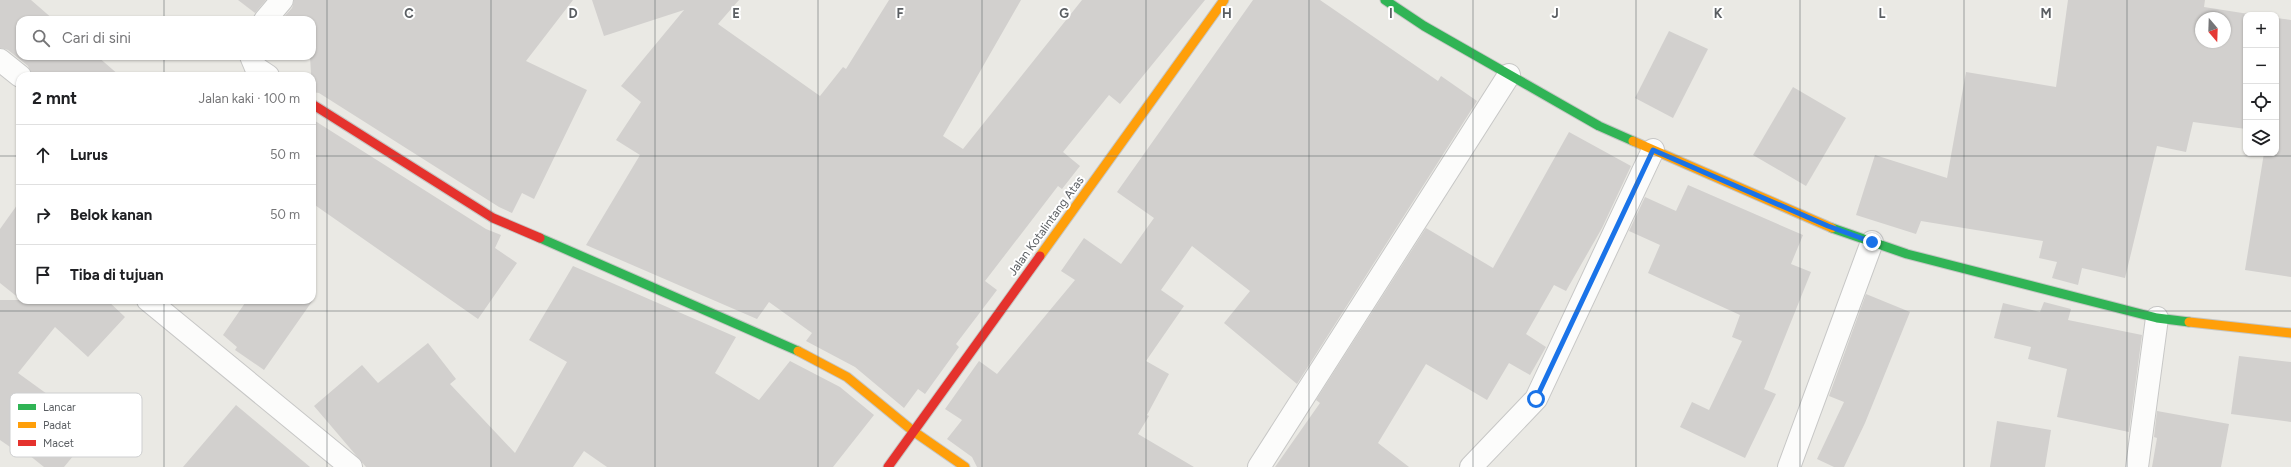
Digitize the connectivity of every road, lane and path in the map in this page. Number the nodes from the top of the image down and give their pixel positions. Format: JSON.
{"nodes":[{"id":1,"x":282,"y":0,"type":"edge"},
{"id":2,"x":1224,"y":0,"type":"edge"},
{"id":3,"x":1385,"y":0,"type":"edge"},
{"id":4,"x":268,"y":16,"type":"edge"},
{"id":5,"x":0,"y":60,"type":"edge"},
{"id":6,"x":253,"y":60,"type":"edge"},
{"id":7,"x":262,"y":72,"type":"edge"},
{"id":8,"x":16,"y":73,"type":"edge"},
{"id":9,"x":1509,"y":75,"type":"junction"},
{"id":10,"x":316,"y":107,"type":"edge"},
{"id":11,"x":1653,"y":150,"type":"junction"},
{"id":12,"x":1872,"y":242,"type":"junction"},
{"id":13,"x":153,"y":304,"type":"edge"},
{"id":14,"x":2157,"y":318,"type":"junction"},
{"id":15,"x":2291,"y":333,"type":"edge"},
{"id":16,"x":913,"y":431,"type":"junction"},
{"id":17,"x":351,"y":467,"type":"edge"},
{"id":18,"x":888,"y":467,"type":"edge"},
{"id":19,"x":964,"y":467,"type":"edge"},
{"id":20,"x":1259,"y":467,"type":"edge"},
{"id":21,"x":1470,"y":467,"type":"edge"},
{"id":22,"x":1789,"y":467,"type":"edge"},
{"id":23,"x":2137,"y":467,"type":"edge"}],
"edges":[{"from":1,"to":4,"type":"street"},
{"from":2,"to":16,"type":"street","name":"Jalan Kotalintang Atas"},
{"from":3,"to":9,"type":"street"},
{"from":5,"to":8,"type":"street"},
{"from":6,"to":7,"type":"street"},
{"from":9,"to":11,"type":"street"},
{"from":9,"to":20,"type":"street"},
{"from":10,"to":16,"type":"street"},
{"from":11,"to":12,"type":"street"},
{"from":11,"to":21,"type":"street"},
{"from":12,"to":14,"type":"street"},
{"from":12,"to":22,"type":"street"},
{"from":13,"to":17,"type":"street"},
{"from":14,"to":15,"type":"street"},
{"from":14,"to":23,"type":"street"},
{"from":16,"to":18,"type":"street","name":"Jalan Kotalintang Atas"},
{"from":16,"to":19,"type":"street"}]}
